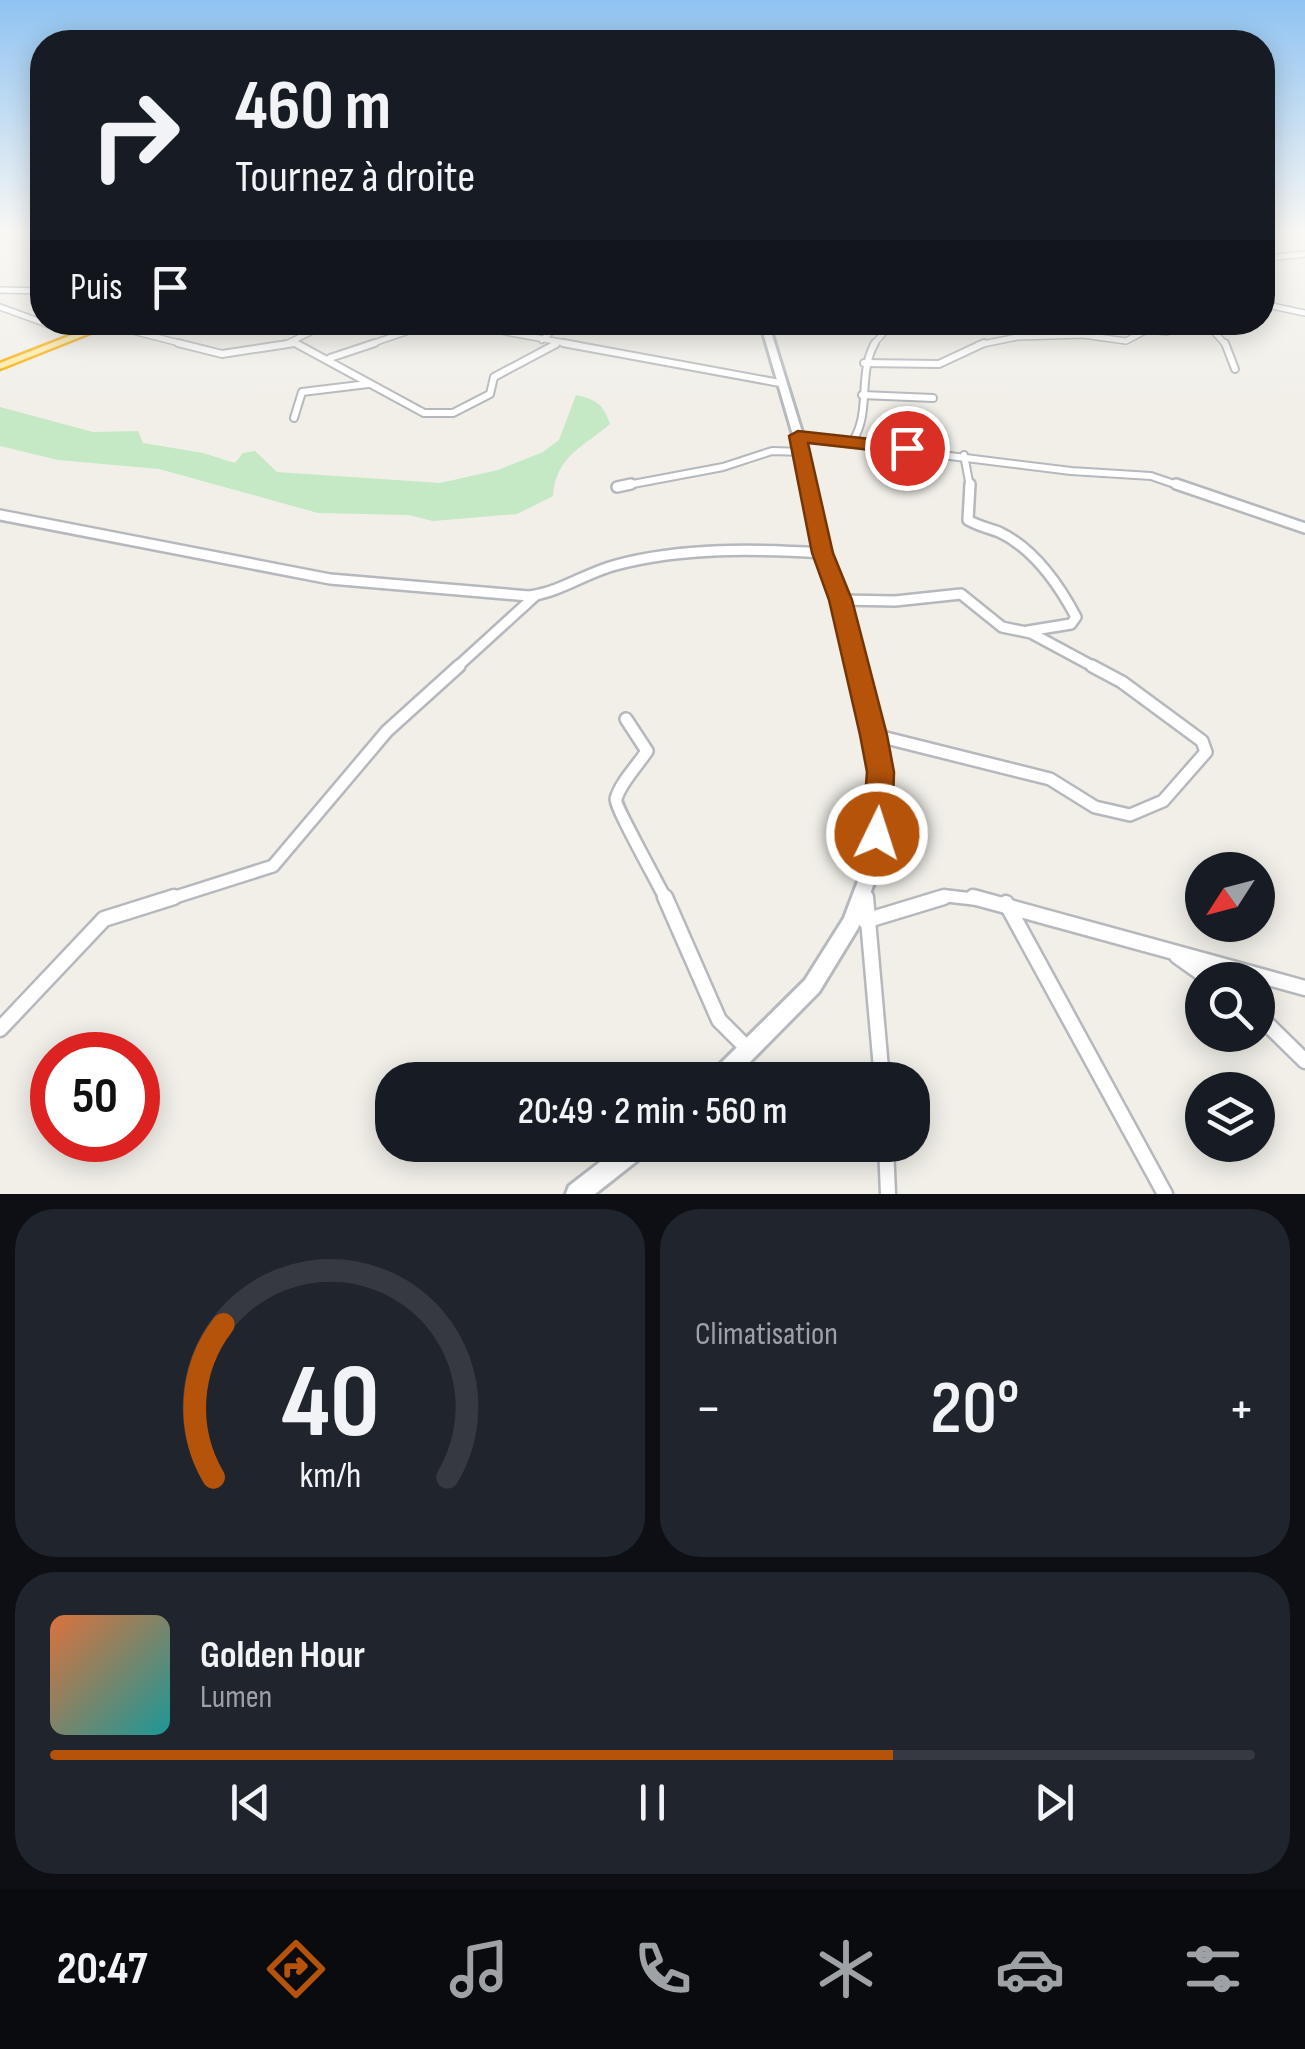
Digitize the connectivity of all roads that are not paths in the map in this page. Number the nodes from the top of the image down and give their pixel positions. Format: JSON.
{"nodes":[{"id":1,"x":0,"y":290,"type":"edge"},
{"id":2,"x":30,"y":291,"type":"edge"},
{"id":3,"x":0,"y":307,"type":"edge"},
{"id":4,"x":1275,"y":307,"type":"edge"},
{"id":5,"x":1305,"y":313,"type":"edge"},
{"id":6,"x":30,"y":317,"type":"edge"},
{"id":7,"x":78,"y":335,"type":"edge"},
{"id":8,"x":148,"y":335,"type":"edge"},
{"id":9,"x":308,"y":335,"type":"edge"},
{"id":10,"x":398,"y":335,"type":"edge"},
{"id":11,"x":517,"y":335,"type":"edge"},
{"id":12,"x":548,"y":335,"type":"edge"},
{"id":13,"x":767,"y":335,"type":"edge"},
{"id":14,"x":880,"y":335,"type":"edge"},
{"id":15,"x":1083,"y":335,"type":"edge"},
{"id":16,"x":1083,"y":335,"type":"edge"},
{"id":17,"x":1137,"y":335,"type":"edge"},
{"id":18,"x":1220,"y":335,"type":"edge"},
{"id":19,"x":542,"y":340,"type":"junction"},
{"id":20,"x":294,"y":343,"type":"junction"},
{"id":21,"x":556,"y":344,"type":"junction"},
{"id":22,"x":330,"y":358,"type":"junction"},
{"id":23,"x":864,"y":363,"type":"junction"},
{"id":24,"x":0,"y":366,"type":"edge"},
{"id":25,"x":1235,"y":369,"type":"dead end"},
{"id":26,"x":368,"y":384,"type":"junction"},
{"id":27,"x":780,"y":384,"type":"junction"},
{"id":28,"x":862,"y":395,"type":"junction"},
{"id":29,"x":933,"y":398,"type":"dead end"},
{"id":30,"x":294,"y":418,"type":"dead end"},
{"id":31,"x":852,"y":442,"type":"junction"},
{"id":32,"x":800,"y":444,"type":"junction"},
{"id":33,"x":964,"y":456,"type":"junction"},
{"id":34,"x":617,"y":488,"type":"dead end"},
{"id":35,"x":0,"y":515,"type":"edge"},
{"id":36,"x":1305,"y":528,"type":"edge"},
{"id":37,"x":823,"y":553,"type":"junction"},
{"id":38,"x":536,"y":596,"type":"junction"},
{"id":39,"x":840,"y":600,"type":"junction"},
{"id":40,"x":1025,"y":632,"type":"junction"},
{"id":41,"x":626,"y":720,"type":"dead end"},
{"id":42,"x":874,"y":735,"type":"junction"},
{"id":43,"x":866,"y":890,"type":"junction"},
{"id":44,"x":1006,"y":903,"type":"junction"},
{"id":45,"x":865,"y":921,"type":"junction"},
{"id":46,"x":1172,"y":952,"type":"junction"},
{"id":47,"x":1186,"y":962,"type":"edge"},
{"id":48,"x":1305,"y":988,"type":"edge"},
{"id":49,"x":0,"y":1028,"type":"edge"},
{"id":50,"x":1275,"y":1032,"type":"edge"},
{"id":51,"x":751,"y":1052,"type":"junction"},
{"id":52,"x":1305,"y":1061,"type":"edge"},
{"id":53,"x":739,"y":1062,"type":"edge"},
{"id":54,"x":881,"y":1062,"type":"edge"},
{"id":55,"x":617,"y":1162,"type":"edge"},
{"id":56,"x":887,"y":1162,"type":"edge"},
{"id":57,"x":577,"y":1194,"type":"edge"},
{"id":58,"x":888,"y":1194,"type":"edge"},
{"id":59,"x":1165,"y":1194,"type":"edge"},
{"id":60,"x":1176,"y":1194,"type":"edge"}],
"edges":[{"from":1,"to":2,"type":"street"},
{"from":3,"to":6,"type":"street"},
{"from":4,"to":5,"type":"street"},
{"from":7,"to":24,"type":"highway"},
{"from":8,"to":20,"type":"street"},
{"from":9,"to":20,"type":"street"},
{"from":10,"to":22,"type":"street"},
{"from":11,"to":19,"type":"street"},
{"from":12,"to":19,"type":"street"},
{"from":13,"to":27,"type":"main road"},
{"from":14,"to":23,"type":"street"},
{"from":15,"to":17,"type":"street"},
{"from":16,"to":23,"type":"street"},
{"from":18,"to":25,"type":"street"},
{"from":19,"to":21,"type":"street"},
{"from":20,"to":22,"type":"street"},
{"from":21,"to":26,"type":"street"},
{"from":21,"to":27,"type":"street"},
{"from":22,"to":26,"type":"street"},
{"from":23,"to":28,"type":"street"},
{"from":26,"to":30,"type":"street"},
{"from":27,"to":32,"type":"main road"},
{"from":28,"to":29,"type":"street"},
{"from":28,"to":31,"type":"street"},
{"from":31,"to":32,"type":"street"},
{"from":31,"to":33,"type":"street"},
{"from":32,"to":34,"type":"street"},
{"from":32,"to":37,"type":"main road"},
{"from":33,"to":36,"type":"street"},
{"from":33,"to":40,"type":"street"},
{"from":35,"to":38,"type":"street"},
{"from":37,"to":38,"type":"street"},
{"from":37,"to":39,"type":"main road"},
{"from":38,"to":49,"type":"street"},
{"from":39,"to":40,"type":"street"},
{"from":39,"to":42,"type":"main road"},
{"from":40,"to":42,"type":"street"},
{"from":41,"to":51,"type":"street"},
{"from":42,"to":43,"type":"main road"},
{"from":43,"to":45,"type":"street"},
{"from":43,"to":51,"type":"main road"},
{"from":44,"to":45,"type":"street"},
{"from":44,"to":46,"type":"street"},
{"from":44,"to":59,"type":"street"},
{"from":45,"to":54,"type":"street"},
{"from":46,"to":47,"type":"street"},
{"from":46,"to":48,"type":"street"},
{"from":50,"to":52,"type":"street"},
{"from":51,"to":53,"type":"main road"},
{"from":55,"to":57,"type":"main road"},
{"from":56,"to":58,"type":"street"},
{"from":59,"to":60,"type":"street"}]}
